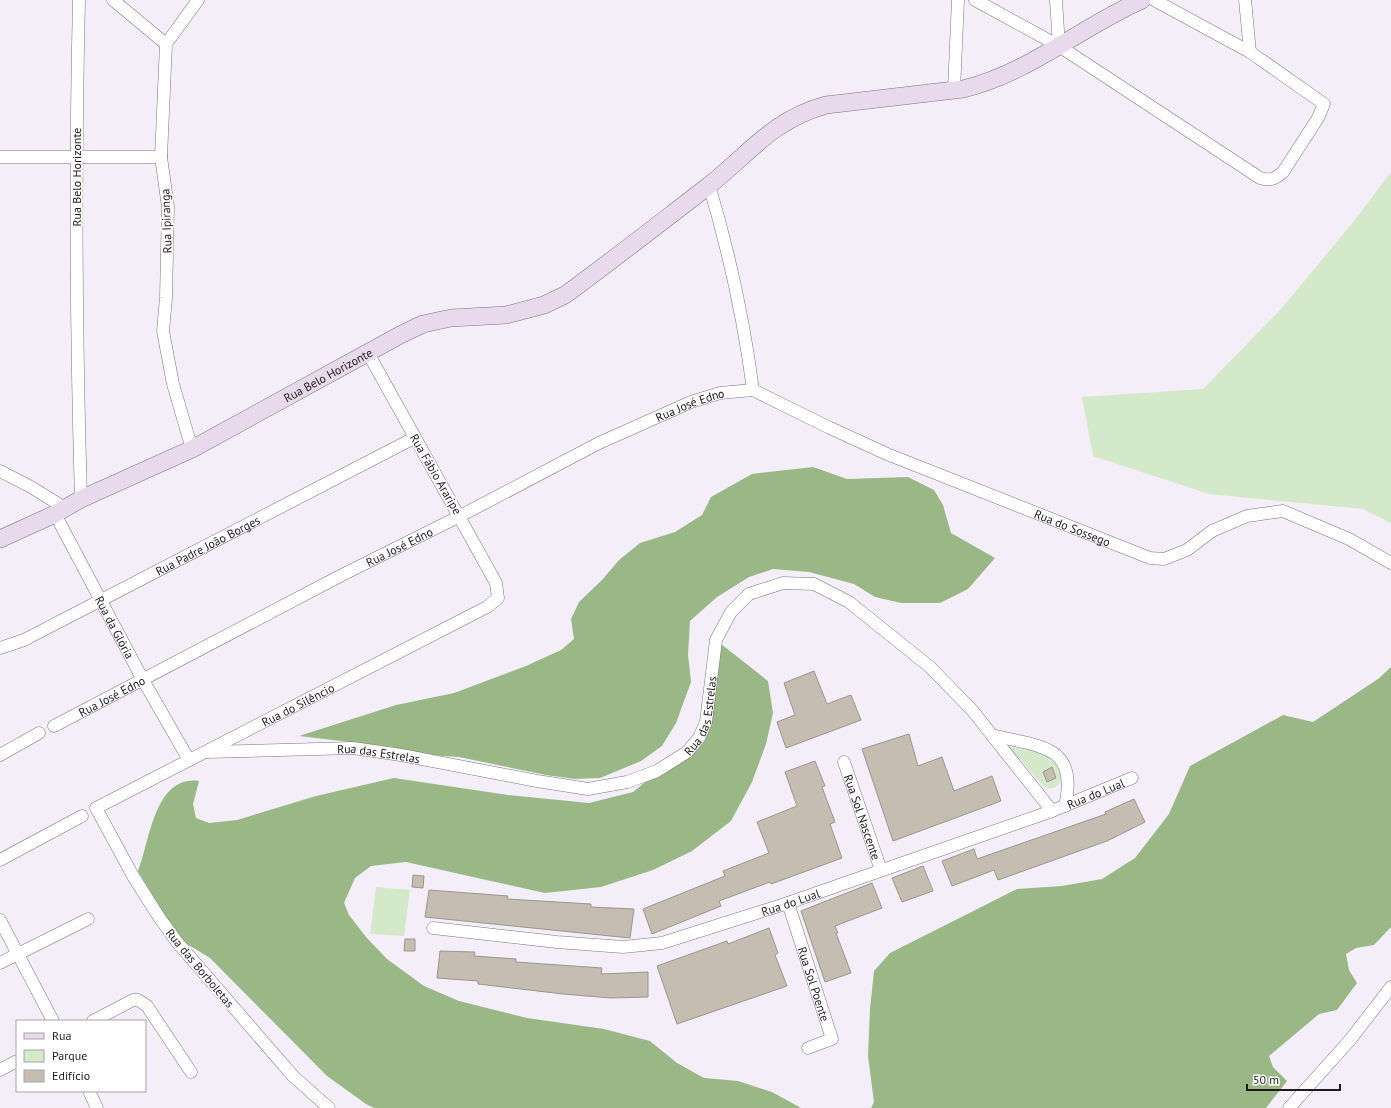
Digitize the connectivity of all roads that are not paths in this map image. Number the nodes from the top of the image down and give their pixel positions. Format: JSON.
{"nodes":[{"id":1,"x":79,"y":0,"type":"edge"},
{"id":2,"x":113,"y":0,"type":"edge"},
{"id":3,"x":198,"y":0,"type":"edge"},
{"id":4,"x":958,"y":0,"type":"edge"},
{"id":5,"x":975,"y":0,"type":"edge"},
{"id":6,"x":1056,"y":0,"type":"edge"},
{"id":7,"x":1142,"y":0,"type":"edge"},
{"id":8,"x":1154,"y":0,"type":"edge"},
{"id":9,"x":1245,"y":0,"type":"edge"},
{"id":10,"x":166,"y":44,"type":"junction"},
{"id":11,"x":1059,"y":46,"type":"junction"},
{"id":12,"x":1250,"y":52,"type":"junction"},
{"id":13,"x":954,"y":90,"type":"junction"},
{"id":14,"x":0,"y":157,"type":"edge"},
{"id":15,"x":161,"y":157,"type":"junction"},
{"id":16,"x":75,"y":158,"type":"junction"},
{"id":17,"x":709,"y":186,"type":"junction"},
{"id":18,"x":368,"y":353,"type":"junction"},
{"id":19,"x":753,"y":390,"type":"junction"},
{"id":20,"x":414,"y":438,"type":"junction"},
{"id":21,"x":192,"y":449,"type":"junction"},
{"id":22,"x":0,"y":471,"type":"edge"},
{"id":23,"x":81,"y":499,"type":"junction"},
{"id":24,"x":60,"y":511,"type":"junction"},
{"id":25,"x":460,"y":516,"type":"junction"},
{"id":26,"x":0,"y":539,"type":"edge"},
{"id":27,"x":1391,"y":563,"type":"edge"},
{"id":28,"x":498,"y":598,"type":"joint"},
{"id":29,"x":100,"y":600,"type":"junction"},
{"id":30,"x":0,"y":648,"type":"edge"},
{"id":31,"x":143,"y":680,"type":"junction"},
{"id":32,"x":54,"y":726,"type":"dead end"},
{"id":33,"x":40,"y":733,"type":"dead end"},
{"id":34,"x":992,"y":735,"type":"junction"},
{"id":35,"x":203,"y":752,"type":"junction"},
{"id":36,"x":0,"y":755,"type":"edge"},
{"id":37,"x":189,"y":760,"type":"junction"},
{"id":38,"x":844,"y":762,"type":"dead end"},
{"id":39,"x":1132,"y":778,"type":"dead end"},
{"id":40,"x":1065,"y":806,"type":"junction"},
{"id":41,"x":96,"y":808,"type":"joint"},
{"id":42,"x":1052,"y":811,"type":"junction"},
{"id":43,"x":82,"y":816,"type":"dead end"},
{"id":44,"x":0,"y":860,"type":"edge"},
{"id":45,"x":881,"y":870,"type":"junction"},
{"id":46,"x":788,"y":903,"type":"junction"},
{"id":47,"x":88,"y":919,"type":"dead end"},
{"id":48,"x":0,"y":920,"type":"edge"},
{"id":49,"x":434,"y":928,"type":"dead end"},
{"id":50,"x":18,"y":953,"type":"junction"},
{"id":51,"x":0,"y":963,"type":"edge"},
{"id":52,"x":1391,"y":987,"type":"edge"},
{"id":53,"x":52,"y":1020,"type":"edge"},
{"id":54,"x":95,"y":1020,"type":"edge"},
{"id":55,"x":808,"y":1048,"type":"dead end"},
{"id":56,"x":16,"y":1062,"type":"edge"},
{"id":57,"x":0,"y":1070,"type":"edge"},
{"id":58,"x":191,"y":1072,"type":"dead end"},
{"id":59,"x":89,"y":1092,"type":"edge"},
{"id":60,"x":97,"y":1108,"type":"edge"},
{"id":61,"x":329,"y":1108,"type":"edge"},
{"id":62,"x":1289,"y":1108,"type":"edge"}],
"edges":[{"from":1,"to":16,"type":"street","name":"Rua Belo Horizonte"},
{"from":2,"to":10,"type":"street"},
{"from":3,"to":10,"type":"street"},
{"from":4,"to":13,"type":"street"},
{"from":5,"to":11,"type":"street"},
{"from":6,"to":11,"type":"street"},
{"from":7,"to":11,"type":"street","name":"Rua Belo Horizonte"},
{"from":8,"to":12,"type":"street"},
{"from":9,"to":12,"type":"street"},
{"from":10,"to":15,"type":"street","name":"Rua Ipiranga"},
{"from":11,"to":12,"type":"street"},
{"from":11,"to":13,"type":"street","name":"Rua Belo Horizonte"},
{"from":13,"to":17,"type":"street","name":"Rua Belo Horizonte"},
{"from":14,"to":16,"type":"street"},
{"from":15,"to":16,"type":"street"},
{"from":15,"to":21,"type":"street","name":"Rua Ipiranga"},
{"from":16,"to":23,"type":"street","name":"Rua Belo Horizonte"},
{"from":17,"to":18,"type":"street","name":"Rua Belo Horizonte"},
{"from":17,"to":19,"type":"street"},
{"from":18,"to":20,"type":"street","name":"Rua Fábio Araripe"},
{"from":18,"to":21,"type":"street","name":"Rua Belo Horizonte"},
{"from":19,"to":25,"type":"street","name":"Rua José Edno"},
{"from":19,"to":27,"type":"street","name":"Rua do Sossego"},
{"from":20,"to":25,"type":"street","name":"Rua Fábio Araripe"},
{"from":20,"to":29,"type":"street","name":"Rua Padre João Borges"},
{"from":21,"to":23,"type":"street","name":"Rua Belo Horizonte"},
{"from":22,"to":24,"type":"street","name":"Rua da Glória"},
{"from":23,"to":24,"type":"street","name":"Rua Belo Horizonte"},
{"from":24,"to":26,"type":"street","name":"Rua Belo Horizonte"},
{"from":24,"to":29,"type":"street","name":"Rua da Glória"},
{"from":25,"to":28,"type":"street","name":"Rua Fábio Araripe"},
{"from":25,"to":31,"type":"street","name":"Rua José Edno"},
{"from":28,"to":35,"type":"street","name":"Rua do Silêncio"},
{"from":29,"to":30,"type":"street","name":"Rua Padre João Borges"},
{"from":29,"to":31,"type":"street","name":"Rua da Glória"},
{"from":31,"to":32,"type":"street","name":"Rua José Edno"},
{"from":31,"to":37,"type":"street","name":"Rua da Glória"},
{"from":33,"to":36,"type":"street"},
{"from":34,"to":35,"type":"street","name":"Rua das Estrelas"},
{"from":34,"to":40,"type":"street"},
{"from":34,"to":42,"type":"street","name":"Rua das Estrelas"},
{"from":35,"to":37,"type":"street","name":"Rua do Silêncio"},
{"from":37,"to":41,"type":"street","name":"Rua do Silêncio"},
{"from":38,"to":45,"type":"street","name":"Rua Sol Nascente"},
{"from":39,"to":40,"type":"street","name":"Rua do Lual"},
{"from":40,"to":42,"type":"street","name":"Rua do Lual"},
{"from":41,"to":61,"type":"street","name":"Rua das Borboletas"},
{"from":42,"to":45,"type":"street","name":"Rua do Lual"},
{"from":43,"to":44,"type":"street"},
{"from":45,"to":46,"type":"street","name":"Rua do Lual"},
{"from":46,"to":49,"type":"street","name":"Rua do Lual"},
{"from":46,"to":55,"type":"street","name":"Rua Sol Poente"},
{"from":47,"to":50,"type":"street"},
{"from":48,"to":50,"type":"street"},
{"from":50,"to":51,"type":"street"},
{"from":50,"to":53,"type":"street"},
{"from":52,"to":62,"type":"street"},
{"from":54,"to":58,"type":"street"},
{"from":56,"to":57,"type":"street"},
{"from":59,"to":60,"type":"street"}]}
